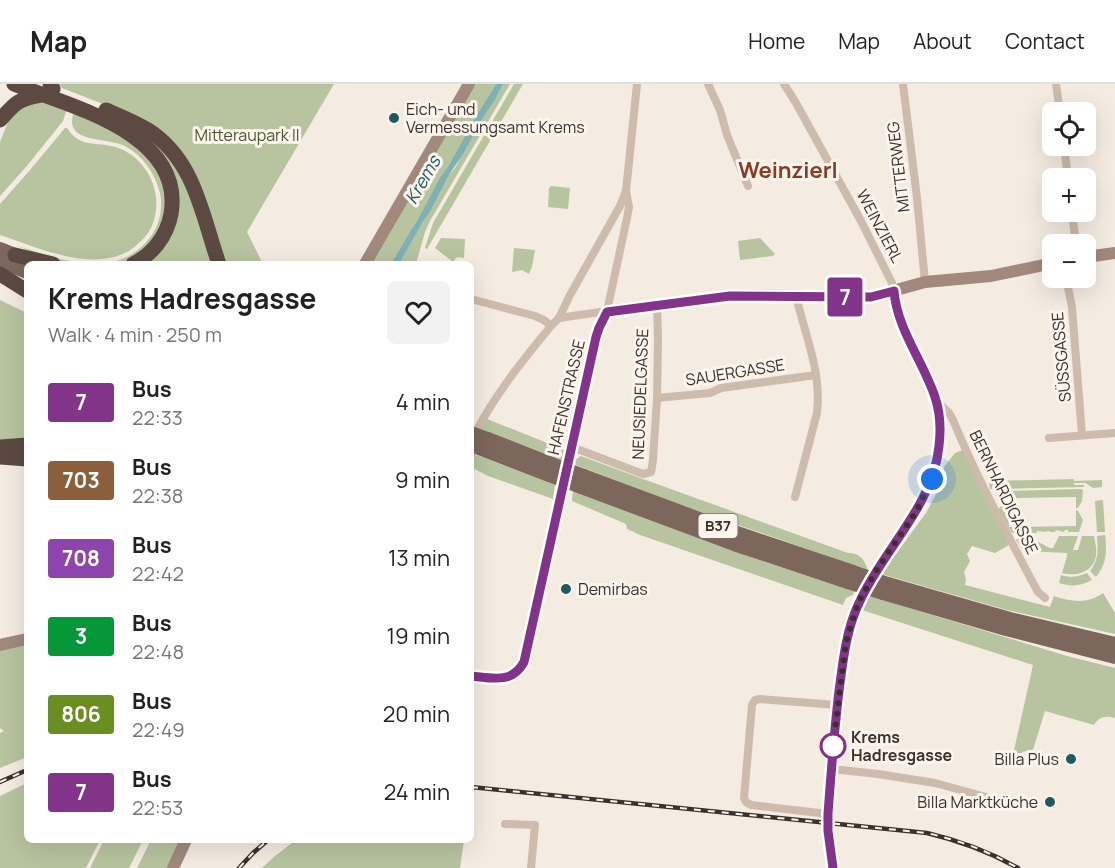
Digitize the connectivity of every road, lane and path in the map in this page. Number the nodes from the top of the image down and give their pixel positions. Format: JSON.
{"nodes":[{"id":1,"x":13,"y":84,"type":"edge"},
{"id":2,"x":470,"y":84,"type":"edge"},
{"id":3,"x":637,"y":84,"type":"edge"},
{"id":4,"x":708,"y":84,"type":"edge"},
{"id":5,"x":784,"y":84,"type":"edge"},
{"id":6,"x":903,"y":84,"type":"edge"},
{"id":7,"x":1056,"y":84,"type":"edge"},
{"id":8,"x":46,"y":88,"type":"edge"},
{"id":9,"x":1059,"y":102,"type":"edge"},
{"id":10,"x":0,"y":119,"type":"edge"},
{"id":11,"x":748,"y":186,"type":"dead end"},
{"id":12,"x":627,"y":191,"type":"junction"},
{"id":13,"x":0,"y":249,"type":"edge"},
{"id":14,"x":1115,"y":253,"type":"edge"},
{"id":15,"x":15,"y":255,"type":"junction"},
{"id":16,"x":1096,"y":256,"type":"edge"},
{"id":17,"x":1115,"y":260,"type":"edge"},
{"id":18,"x":0,"y":261,"type":"edge"},
{"id":19,"x":30,"y":261,"type":"edge"},
{"id":20,"x":40,"y":261,"type":"edge"},
{"id":21,"x":138,"y":261,"type":"edge"},
{"id":22,"x":218,"y":261,"type":"edge"},
{"id":23,"x":367,"y":261,"type":"edge"},
{"id":24,"x":1042,"y":265,"type":"edge"},
{"id":25,"x":24,"y":271,"type":"edge"},
{"id":26,"x":0,"y":274,"type":"edge"},
{"id":27,"x":925,"y":282,"type":"junction"},
{"id":28,"x":1068,"y":288,"type":"edge"},
{"id":29,"x":24,"y":289,"type":"edge"},
{"id":30,"x":894,"y":291,"type":"junction"},
{"id":31,"x":796,"y":296,"type":"junction"},
{"id":32,"x":474,"y":300,"type":"edge"},
{"id":33,"x":657,"y":305,"type":"junction"},
{"id":34,"x":607,"y":312,"type":"junction"},
{"id":35,"x":559,"y":318,"type":"junction"},
{"id":36,"x":550,"y":326,"type":"junction"},
{"id":37,"x":816,"y":375,"type":"junction"},
{"id":38,"x":657,"y":398,"type":"junction"},
{"id":39,"x":936,"y":401,"type":"junction"},
{"id":40,"x":1115,"y":433,"type":"edge"},
{"id":41,"x":474,"y":435,"type":"edge"},
{"id":42,"x":1082,"y":435,"type":"junction"},
{"id":43,"x":1049,"y":438,"type":"dead end"},
{"id":44,"x":481,"y":444,"type":"edge"},
{"id":45,"x":24,"y":445,"type":"edge"},
{"id":46,"x":0,"y":447,"type":"edge"},
{"id":47,"x":572,"y":447,"type":"junction"},
{"id":48,"x":0,"y":457,"type":"edge"},
{"id":49,"x":24,"y":459,"type":"edge"},
{"id":50,"x":795,"y":497,"type":"dead end"},
{"id":51,"x":886,"y":589,"type":"junction"},
{"id":52,"x":1045,"y":598,"type":"dead end"},
{"id":53,"x":24,"y":640,"type":"edge"},
{"id":54,"x":1115,"y":644,"type":"edge"},
{"id":55,"x":0,"y":645,"type":"edge"},
{"id":56,"x":1115,"y":657,"type":"edge"},
{"id":57,"x":474,"y":676,"type":"edge"},
{"id":58,"x":837,"y":705,"type":"junction"},
{"id":59,"x":831,"y":770,"type":"junction"},
{"id":60,"x":1000,"y":801,"type":"dead end"},
{"id":61,"x":828,"y":814,"type":"junction"},
{"id":62,"x":505,"y":824,"type":"dead end"},
{"id":63,"x":185,"y":843,"type":"edge"},
{"id":64,"x":173,"y":868,"type":"edge"},
{"id":65,"x":531,"y":868,"type":"edge"},
{"id":66,"x":833,"y":868,"type":"edge"}],
"edges":[{"from":1,"to":8,"type":"highway"},
{"from":1,"to":10,"type":"highway"},
{"from":2,"to":23,"type":"street"},
{"from":3,"to":12,"type":"street"},
{"from":4,"to":11,"type":"street"},
{"from":5,"to":30,"type":"street","name":"WEINZIERL"},
{"from":6,"to":27,"type":"street","name":"MITTERWEG"},
{"from":7,"to":9,"type":"street"},
{"from":8,"to":10,"type":"highway"},
{"from":8,"to":21,"type":"highway"},
{"from":8,"to":22,"type":"highway"},
{"from":12,"to":34,"type":"street"},
{"from":12,"to":35,"type":"street"},
{"from":13,"to":15,"type":"main road"},
{"from":14,"to":16,"type":"street"},
{"from":14,"to":17,"type":"street"},
{"from":15,"to":19,"type":"main road"},
{"from":15,"to":20,"type":"highway"},
{"from":18,"to":25,"type":"main road"},
{"from":24,"to":27,"type":"street"},
{"from":26,"to":29,"type":"highway"},
{"from":27,"to":30,"type":"street"},
{"from":28,"to":42,"type":"street","name":"SÜSSGASSE"},
{"from":30,"to":31,"type":"street"},
{"from":30,"to":39,"type":"street","name":"WEINZIERL"},
{"from":31,"to":33,"type":"street"},
{"from":31,"to":37,"type":"street"},
{"from":32,"to":36,"type":"street"},
{"from":33,"to":34,"type":"street"},
{"from":33,"to":38,"type":"street","name":"NEUSIEDELGASSE"},
{"from":34,"to":35,"type":"street"},
{"from":34,"to":47,"type":"street","name":"HAFENSTRASSE"},
{"from":35,"to":36,"type":"street"},
{"from":36,"to":41,"type":"street"},
{"from":37,"to":38,"type":"street","name":"SAUERGASSE"},
{"from":37,"to":50,"type":"street"},
{"from":38,"to":47,"type":"street","name":"NEUSIEDELGASSE"},
{"from":39,"to":52,"type":"street","name":"BERNHARDIGASSE"},
{"from":39,"to":58,"type":"street","name":"WEINZIERL"},
{"from":40,"to":42,"type":"street"},
{"from":42,"to":43,"type":"street"},
{"from":44,"to":51,"type":"main road","number":"B37","bridge":true},
{"from":45,"to":46,"type":"highway"},
{"from":47,"to":57,"type":"street","name":"HAFENSTRASSE"},
{"from":48,"to":49,"type":"highway"},
{"from":51,"to":54,"type":"main road","number":"B37"},
{"from":51,"to":56,"type":"main road","number":"B37"},
{"from":53,"to":55,"type":"street"},
{"from":58,"to":59,"type":"street","name":"WEINZIERL"},
{"from":58,"to":61,"type":"street"},
{"from":59,"to":60,"type":"street"},
{"from":59,"to":61,"type":"street","name":"WEINZIERL"},
{"from":61,"to":66,"type":"street","name":"WEINZIERL"},
{"from":62,"to":65,"type":"street"},
{"from":63,"to":64,"type":"street"}]}
